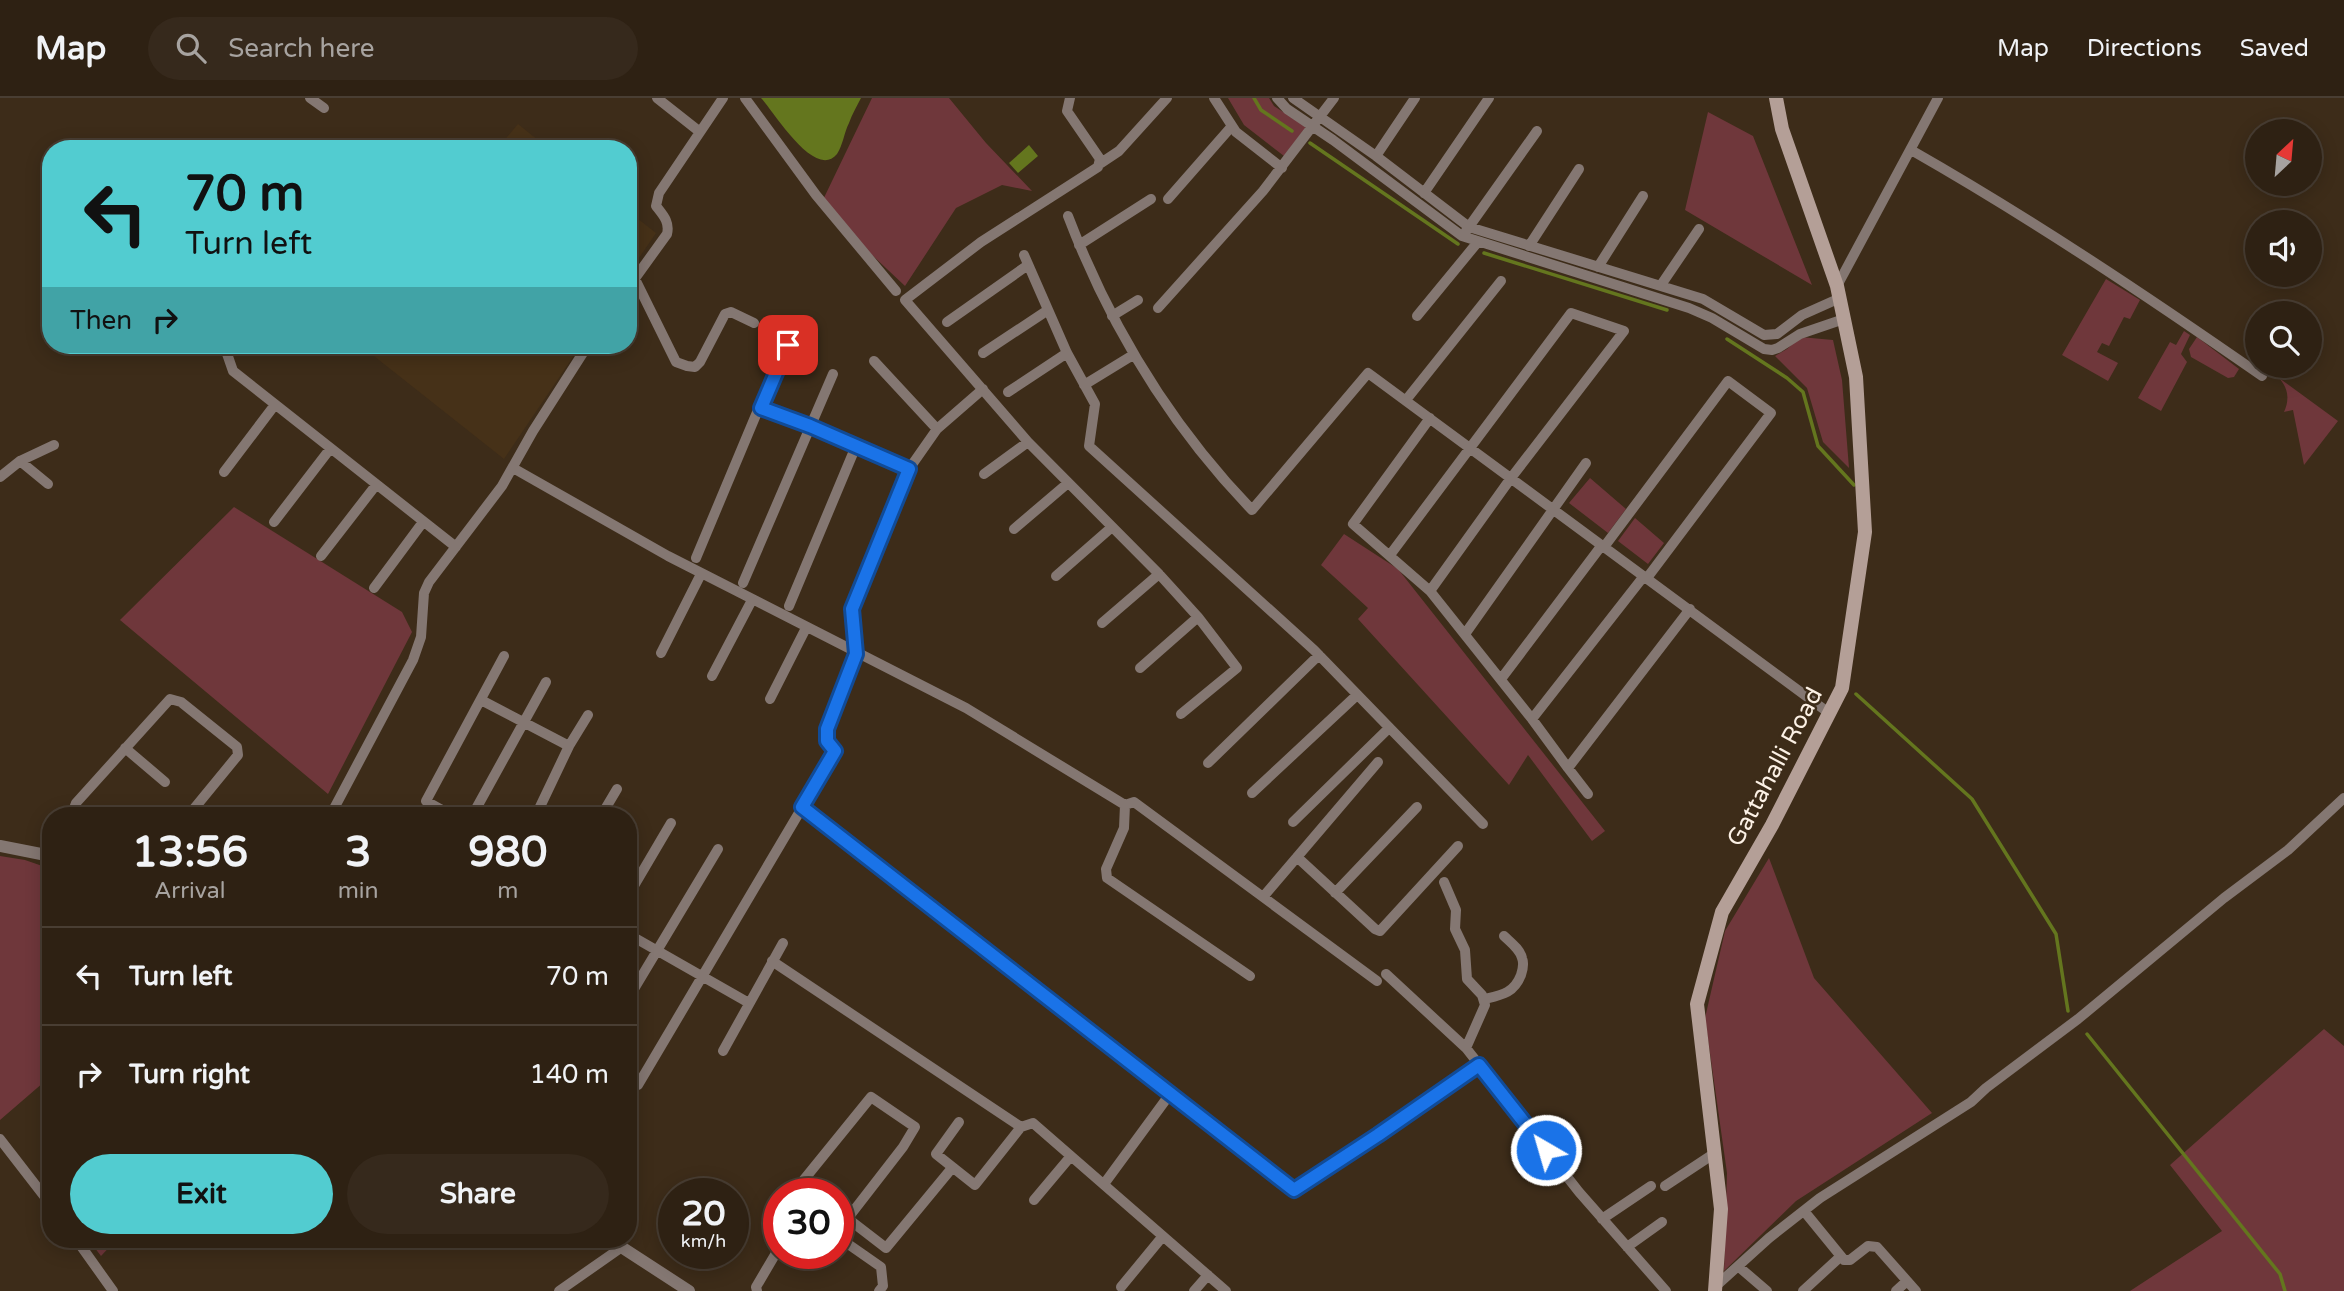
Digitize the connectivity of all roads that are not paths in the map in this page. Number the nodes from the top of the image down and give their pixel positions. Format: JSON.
{"nodes":[{"id":1,"x":310,"y":98,"type":"edge"},
{"id":2,"x":657,"y":98,"type":"edge"},
{"id":3,"x":723,"y":98,"type":"edge"},
{"id":4,"x":745,"y":98,"type":"edge"},
{"id":5,"x":1070,"y":98,"type":"edge"},
{"id":6,"x":1167,"y":98,"type":"edge"},
{"id":7,"x":1214,"y":98,"type":"edge"},
{"id":8,"x":1277,"y":98,"type":"edge"},
{"id":9,"x":1293,"y":98,"type":"edge"},
{"id":10,"x":1334,"y":98,"type":"edge"},
{"id":11,"x":1415,"y":98,"type":"edge"},
{"id":12,"x":1489,"y":98,"type":"edge"},
{"id":13,"x":1776,"y":98,"type":"edge"},
{"id":14,"x":1938,"y":98,"type":"edge"},
{"id":15,"x":324,"y":107,"type":"dead end"},
{"id":16,"x":1317,"y":122,"type":"junction"},
{"id":17,"x":1232,"y":126,"type":"junction"},
{"id":18,"x":1537,"y":131,"type":"dead end"},
{"id":19,"x":700,"y":132,"type":"junction"},
{"id":20,"x":1910,"y":150,"type":"junction"},
{"id":21,"x":1376,"y":156,"type":"junction"},
{"id":22,"x":1101,"y":163,"type":"junction"},
{"id":23,"x":1282,"y":168,"type":"junction"},
{"id":24,"x":1579,"y":169,"type":"dead end"},
{"id":25,"x":1424,"y":193,"type":"junction"},
{"id":26,"x":1643,"y":196,"type":"dead end"},
{"id":27,"x":1168,"y":199,"type":"dead end"},
{"id":28,"x":1150,"y":200,"type":"dead end"},
{"id":29,"x":1068,"y":216,"type":"dead end"},
{"id":30,"x":1469,"y":227,"type":"junction"},
{"id":31,"x":1699,"y":229,"type":"dead end"},
{"id":32,"x":1462,"y":236,"type":"junction"},
{"id":33,"x":1477,"y":243,"type":"junction"},
{"id":34,"x":1079,"y":244,"type":"junction"},
{"id":35,"x":1529,"y":246,"type":"junction"},
{"id":36,"x":1598,"y":267,"type":"junction"},
{"id":37,"x":637,"y":277,"type":"edge"},
{"id":38,"x":1501,"y":281,"type":"dead end"},
{"id":39,"x":1661,"y":285,"type":"junction"},
{"id":40,"x":896,"y":291,"type":"dead end"},
{"id":41,"x":1838,"y":292,"type":"junction"},
{"id":42,"x":637,"y":293,"type":"edge"},
{"id":43,"x":1138,"y":300,"type":"dead end"},
{"id":44,"x":1158,"y":308,"type":"dead end"},
{"id":45,"x":1048,"y":310,"type":"junction"},
{"id":46,"x":1112,"y":316,"type":"junction"},
{"id":47,"x":1417,"y":316,"type":"dead end"},
{"id":48,"x":1844,"y":319,"type":"junction"},
{"id":49,"x":947,"y":322,"type":"dead end"},
{"id":50,"x":754,"y":323,"type":"dead end"},
{"id":51,"x":788,"y":345,"type":"dead end"},
{"id":52,"x":984,"y":353,"type":"dead end"},
{"id":53,"x":1067,"y":353,"type":"junction"},
{"id":54,"x":227,"y":354,"type":"edge"},
{"id":55,"x":582,"y":354,"type":"edge"},
{"id":56,"x":1133,"y":355,"type":"junction"},
{"id":57,"x":874,"y":361,"type":"dead end"},
{"id":58,"x":2245,"y":364,"type":"edge"},
{"id":59,"x":833,"y":373,"type":"dead end"},
{"id":60,"x":1084,"y":385,"type":"junction"},
{"id":61,"x":983,"y":388,"type":"junction"},
{"id":62,"x":1009,"y":392,"type":"dead end"},
{"id":63,"x":1406,"y":400,"type":"junction"},
{"id":64,"x":275,"y":406,"type":"junction"},
{"id":65,"x":761,"y":408,"type":"junction"},
{"id":66,"x":1430,"y":418,"type":"junction"},
{"id":67,"x":810,"y":426,"type":"junction"},
{"id":68,"x":937,"y":429,"type":"junction"},
{"id":69,"x":1028,"y":442,"type":"junction"},
{"id":70,"x":54,"y":444,"type":"dead end"},
{"id":71,"x":856,"y":446,"type":"junction"},
{"id":72,"x":1470,"y":448,"type":"junction"},
{"id":73,"x":330,"y":449,"type":"junction"},
{"id":74,"x":20,"y":461,"type":"junction"},
{"id":75,"x":1586,"y":463,"type":"dead end"},
{"id":76,"x":513,"y":468,"type":"junction"},
{"id":77,"x":909,"y":469,"type":"junction"},
{"id":78,"x":224,"y":472,"type":"dead end"},
{"id":79,"x":984,"y":474,"type":"dead end"},
{"id":80,"x":0,"y":477,"type":"edge"},
{"id":81,"x":1511,"y":478,"type":"junction"},
{"id":82,"x":1068,"y":483,"type":"junction"},
{"id":83,"x":48,"y":484,"type":"dead end"},
{"id":84,"x":376,"y":485,"type":"junction"},
{"id":85,"x":1553,"y":510,"type":"junction"},
{"id":86,"x":274,"y":522,"type":"dead end"},
{"id":87,"x":423,"y":522,"type":"junction"},
{"id":88,"x":1112,"y":527,"type":"junction"},
{"id":89,"x":1014,"y":528,"type":"dead end"},
{"id":90,"x":1603,"y":546,"type":"junction"},
{"id":91,"x":456,"y":547,"type":"junction"},
{"id":92,"x":1390,"y":555,"type":"junction"},
{"id":93,"x":321,"y":556,"type":"dead end"},
{"id":94,"x":696,"y":558,"type":"dead end"},
{"id":95,"x":701,"y":574,"type":"junction"},
{"id":96,"x":1159,"y":574,"type":"junction"},
{"id":97,"x":1056,"y":576,"type":"dead end"},
{"id":98,"x":1645,"y":577,"type":"junction"},
{"id":99,"x":743,"y":583,"type":"dead end"},
{"id":100,"x":374,"y":588,"type":"dead end"},
{"id":101,"x":1430,"y":591,"type":"junction"},
{"id":102,"x":752,"y":600,"type":"junction"},
{"id":103,"x":789,"y":606,"type":"dead end"},
{"id":104,"x":1690,"y":609,"type":"junction"},
{"id":105,"x":1198,"y":617,"type":"junction"},
{"id":106,"x":1102,"y":623,"type":"dead end"},
{"id":107,"x":806,"y":628,"type":"junction"},
{"id":108,"x":1465,"y":634,"type":"junction"},
{"id":109,"x":661,"y":653,"type":"dead end"},
{"id":110,"x":856,"y":654,"type":"junction"},
{"id":111,"x":1319,"y":655,"type":"junction"},
{"id":112,"x":504,"y":656,"type":"dead end"},
{"id":113,"x":1140,"y":668,"type":"dead end"},
{"id":114,"x":712,"y":676,"type":"dead end"},
{"id":115,"x":1501,"y":679,"type":"junction"},
{"id":116,"x":546,"y":682,"type":"dead end"},
{"id":117,"x":1357,"y":695,"type":"junction"},
{"id":118,"x":770,"y":699,"type":"dead end"},
{"id":119,"x":481,"y":700,"type":"junction"},
{"id":120,"x":1829,"y":713,"type":"junction"},
{"id":121,"x":1181,"y":714,"type":"dead end"},
{"id":122,"x":588,"y":715,"type":"dead end"},
{"id":123,"x":1532,"y":719,"type":"junction"},
{"id":124,"x":524,"y":722,"type":"junction"},
{"id":125,"x":1389,"y":728,"type":"junction"},
{"id":126,"x":569,"y":746,"type":"junction"},
{"id":127,"x":125,"y":748,"type":"junction"},
{"id":128,"x":1378,"y":762,"type":"dead end"},
{"id":129,"x":1208,"y":763,"type":"dead end"},
{"id":130,"x":1568,"y":768,"type":"junction"},
{"id":131,"x":165,"y":782,"type":"dead end"},
{"id":132,"x":617,"y":789,"type":"dead end"},
{"id":133,"x":1252,"y":793,"type":"dead end"},
{"id":134,"x":1588,"y":794,"type":"dead end"},
{"id":135,"x":2344,"y":798,"type":"edge"},
{"id":136,"x":1125,"y":805,"type":"junction"},
{"id":137,"x":75,"y":807,"type":"edge"},
{"id":138,"x":195,"y":807,"type":"edge"},
{"id":139,"x":335,"y":807,"type":"edge"},
{"id":140,"x":437,"y":807,"type":"edge"},
{"id":141,"x":477,"y":807,"type":"edge"},
{"id":142,"x":543,"y":807,"type":"edge"},
{"id":143,"x":606,"y":807,"type":"edge"},
{"id":144,"x":802,"y":807,"type":"junction"},
{"id":145,"x":1417,"y":807,"type":"dead end"},
{"id":146,"x":1293,"y":822,"type":"dead end"},
{"id":147,"x":671,"y":823,"type":"dead end"},
{"id":148,"x":1483,"y":824,"type":"dead end"},
{"id":149,"x":0,"y":846,"type":"edge"},
{"id":150,"x":1458,"y":846,"type":"dead end"},
{"id":151,"x":719,"y":849,"type":"dead end"},
{"id":152,"x":42,"y":854,"type":"edge"},
{"id":153,"x":1297,"y":857,"type":"junction"},
{"id":154,"x":637,"y":881,"type":"edge"},
{"id":155,"x":1444,"y":882,"type":"dead end"},
{"id":156,"x":1335,"y":893,"type":"junction"},
{"id":157,"x":1264,"y":897,"type":"junction"},
{"id":158,"x":1504,"y":936,"type":"dead end"},
{"id":159,"x":637,"y":939,"type":"edge"},
{"id":160,"x":783,"y":943,"type":"dead end"},
{"id":161,"x":657,"y":951,"type":"junction"},
{"id":162,"x":772,"y":961,"type":"junction"},
{"id":163,"x":1250,"y":976,"type":"dead end"},
{"id":164,"x":703,"y":977,"type":"junction"},
{"id":165,"x":637,"y":984,"type":"edge"},
{"id":166,"x":1485,"y":999,"type":"junction"},
{"id":167,"x":749,"y":1003,"type":"junction"},
{"id":168,"x":1466,"y":1048,"type":"junction"},
{"id":169,"x":723,"y":1051,"type":"dead end"},
{"id":170,"x":1479,"y":1065,"type":"junction"},
{"id":171,"x":638,"y":1084,"type":"dead end"},
{"id":172,"x":1170,"y":1094,"type":"junction"},
{"id":173,"x":958,"y":1122,"type":"dead end"},
{"id":174,"x":1021,"y":1127,"type":"junction"},
{"id":175,"x":0,"y":1139,"type":"edge"},
{"id":176,"x":1715,"y":1153,"type":"junction"},
{"id":177,"x":1071,"y":1156,"type":"junction"},
{"id":178,"x":952,"y":1168,"type":"junction"},
{"id":179,"x":805,"y":1178,"type":"edge"},
{"id":180,"x":1104,"y":1184,"type":"junction"},
{"id":181,"x":1651,"y":1186,"type":"dead end"},
{"id":182,"x":1665,"y":1186,"type":"dead end"},
{"id":183,"x":42,"y":1193,"type":"edge"},
{"id":184,"x":1034,"y":1200,"type":"dead end"},
{"id":185,"x":854,"y":1210,"type":"edge"},
{"id":186,"x":1804,"y":1211,"type":"junction"},
{"id":187,"x":1602,"y":1219,"type":"junction"},
{"id":188,"x":1662,"y":1222,"type":"dead end"},
{"id":189,"x":854,"y":1223,"type":"edge"},
{"id":190,"x":1163,"y":1236,"type":"junction"},
{"id":191,"x":1627,"y":1247,"type":"junction"},
{"id":192,"x":82,"y":1248,"type":"edge"},
{"id":193,"x":621,"y":1248,"type":"edge"},
{"id":194,"x":624,"y":1248,"type":"edge"},
{"id":195,"x":854,"y":1248,"type":"edge"},
{"id":196,"x":1840,"y":1257,"type":"junction"},
{"id":197,"x":1739,"y":1267,"type":"junction"},
{"id":198,"x":767,"y":1269,"type":"edge"},
{"id":199,"x":1208,"y":1275,"type":"junction"},
{"id":200,"x":1908,"y":1281,"type":"junction"},
{"id":201,"x":1121,"y":1287,"type":"dead end"},
{"id":202,"x":1716,"y":1288,"type":"edge"},
{"id":203,"x":113,"y":1291,"type":"edge"},
{"id":204,"x":559,"y":1291,"type":"edge"},
{"id":205,"x":689,"y":1291,"type":"edge"},
{"id":206,"x":757,"y":1291,"type":"edge"},
{"id":207,"x":879,"y":1291,"type":"edge"},
{"id":208,"x":1194,"y":1291,"type":"edge"},
{"id":209,"x":1226,"y":1291,"type":"edge"},
{"id":210,"x":1666,"y":1291,"type":"edge"},
{"id":211,"x":1767,"y":1291,"type":"edge"},
{"id":212,"x":1803,"y":1291,"type":"edge"},
{"id":213,"x":1896,"y":1291,"type":"edge"},
{"id":214,"x":1916,"y":1291,"type":"edge"}],
"edges":[{"from":1,"to":15,"type":"street"},
{"from":2,"to":19,"type":"street"},
{"from":3,"to":19,"type":"street"},
{"from":4,"to":40,"type":"street"},
{"from":5,"to":22,"type":"street"},
{"from":6,"to":22,"type":"street"},
{"from":7,"to":17,"type":"street"},
{"from":8,"to":16,"type":"street"},
{"from":9,"to":16,"type":"street"},
{"from":10,"to":16,"type":"street"},
{"from":11,"to":21,"type":"street"},
{"from":12,"to":25,"type":"street"},
{"from":13,"to":41,"type":"main road","name":"Gattahalli Road"},
{"from":14,"to":20,"type":"street"},
{"from":16,"to":21,"type":"street"},
{"from":16,"to":23,"type":"street"},
{"from":16,"to":32,"type":"street"},
{"from":17,"to":23,"type":"street"},
{"from":17,"to":27,"type":"street"},
{"from":18,"to":30,"type":"street"},
{"from":19,"to":37,"type":"street"},
{"from":20,"to":41,"type":"street"},
{"from":20,"to":58,"type":"street"},
{"from":21,"to":25,"type":"street"},
{"from":22,"to":61,"type":"street"},
{"from":23,"to":44,"type":"street"},
{"from":24,"to":35,"type":"street"},
{"from":25,"to":30,"type":"street"},
{"from":26,"to":36,"type":"street"},
{"from":28,"to":34,"type":"street"},
{"from":29,"to":34,"type":"street"},
{"from":30,"to":32,"type":"street"},
{"from":30,"to":35,"type":"street"},
{"from":31,"to":39,"type":"street"},
{"from":32,"to":33,"type":"street"},
{"from":33,"to":47,"type":"street"},
{"from":33,"to":48,"type":"street"},
{"from":34,"to":46,"type":"street"},
{"from":35,"to":36,"type":"street"},
{"from":36,"to":39,"type":"street"},
{"from":38,"to":63,"type":"street"},
{"from":39,"to":41,"type":"street"},
{"from":41,"to":48,"type":"main road","name":"Gattahalli Road"},
{"from":42,"to":50,"type":"street"},
{"from":43,"to":46,"type":"street"},
{"from":45,"to":49,"type":"street"},
{"from":45,"to":52,"type":"street"},
{"from":45,"to":53,"type":"street"},
{"from":46,"to":56,"type":"street"},
{"from":48,"to":120,"type":"main road","name":"Gattahalli Road"},
{"from":51,"to":65,"type":"street"},
{"from":53,"to":60,"type":"street"},
{"from":53,"to":62,"type":"street"},
{"from":54,"to":64,"type":"street"},
{"from":55,"to":76,"type":"street"},
{"from":56,"to":60,"type":"street"},
{"from":56,"to":63,"type":"street"},
{"from":57,"to":68,"type":"street"},
{"from":59,"to":67,"type":"street"},
{"from":60,"to":111,"type":"street"},
{"from":61,"to":68,"type":"street"},
{"from":61,"to":69,"type":"street"},
{"from":63,"to":66,"type":"street"},
{"from":64,"to":73,"type":"street"},
{"from":64,"to":78,"type":"street"},
{"from":65,"to":67,"type":"street"},
{"from":65,"to":94,"type":"street"},
{"from":66,"to":72,"type":"street"},
{"from":66,"to":92,"type":"street"},
{"from":67,"to":71,"type":"street"},
{"from":67,"to":99,"type":"street"},
{"from":68,"to":77,"type":"street"},
{"from":69,"to":79,"type":"street"},
{"from":69,"to":82,"type":"street"},
{"from":70,"to":74,"type":"street"},
{"from":71,"to":77,"type":"street"},
{"from":71,"to":103,"type":"street"},
{"from":72,"to":81,"type":"street"},
{"from":72,"to":81,"type":"street"},
{"from":72,"to":92,"type":"street"},
{"from":73,"to":84,"type":"street"},
{"from":73,"to":86,"type":"street"},
{"from":74,"to":80,"type":"street"},
{"from":74,"to":83,"type":"street"},
{"from":75,"to":85,"type":"street"},
{"from":76,"to":91,"type":"street"},
{"from":76,"to":95,"type":"street"},
{"from":77,"to":110,"type":"street"},
{"from":81,"to":85,"type":"street"},
{"from":81,"to":101,"type":"street"},
{"from":82,"to":88,"type":"street"},
{"from":82,"to":89,"type":"street"},
{"from":84,"to":87,"type":"street"},
{"from":84,"to":93,"type":"street"},
{"from":85,"to":90,"type":"street"},
{"from":85,"to":108,"type":"street"},
{"from":87,"to":91,"type":"street"},
{"from":87,"to":100,"type":"street"},
{"from":88,"to":96,"type":"street"},
{"from":88,"to":97,"type":"street"},
{"from":90,"to":98,"type":"street"},
{"from":90,"to":98,"type":"street"},
{"from":90,"to":115,"type":"street"},
{"from":91,"to":139,"type":"street"},
{"from":92,"to":101,"type":"street"},
{"from":95,"to":102,"type":"street"},
{"from":95,"to":109,"type":"street"},
{"from":96,"to":105,"type":"street"},
{"from":96,"to":106,"type":"street"},
{"from":98,"to":104,"type":"street"},
{"from":98,"to":123,"type":"street"},
{"from":101,"to":108,"type":"street"},
{"from":102,"to":107,"type":"street"},
{"from":102,"to":114,"type":"street"},
{"from":104,"to":120,"type":"street"},
{"from":104,"to":130,"type":"street"},
{"from":105,"to":113,"type":"street"},
{"from":105,"to":121,"type":"street"},
{"from":107,"to":110,"type":"street"},
{"from":107,"to":118,"type":"street"},
{"from":108,"to":115,"type":"street"},
{"from":110,"to":136,"type":"street"},
{"from":110,"to":144,"type":"street"},
{"from":111,"to":117,"type":"street"},
{"from":111,"to":129,"type":"street"},
{"from":112,"to":119,"type":"street"},
{"from":115,"to":123,"type":"street"},
{"from":116,"to":124,"type":"street"},
{"from":117,"to":125,"type":"street"},
{"from":117,"to":133,"type":"street"},
{"from":119,"to":124,"type":"street"},
{"from":119,"to":140,"type":"street"},
{"from":120,"to":176,"type":"main road","name":"Gattahalli Road"},
{"from":122,"to":126,"type":"street"},
{"from":123,"to":130,"type":"street"},
{"from":124,"to":126,"type":"street"},
{"from":124,"to":141,"type":"street"},
{"from":125,"to":146,"type":"street"},
{"from":125,"to":148,"type":"street"},
{"from":126,"to":142,"type":"street"},
{"from":127,"to":131,"type":"street"},
{"from":127,"to":137,"type":"street"},
{"from":127,"to":138,"type":"street"},
{"from":128,"to":153,"type":"street"},
{"from":130,"to":134,"type":"street"},
{"from":132,"to":143,"type":"street"},
{"from":135,"to":186,"type":"street"},
{"from":136,"to":157,"type":"street"},
{"from":136,"to":163,"type":"street"},
{"from":144,"to":164,"type":"street"},
{"from":144,"to":172,"type":"street"},
{"from":145,"to":156,"type":"street"},
{"from":147,"to":154,"type":"street"},
{"from":149,"to":152,"type":"street"},
{"from":150,"to":156,"type":"street"},
{"from":151,"to":161,"type":"street"},
{"from":153,"to":156,"type":"street"},
{"from":153,"to":157,"type":"street"},
{"from":155,"to":166,"type":"street"},
{"from":157,"to":168,"type":"street"},
{"from":158,"to":166,"type":"street"},
{"from":159,"to":161,"type":"street"},
{"from":160,"to":162,"type":"street"},
{"from":161,"to":164,"type":"street"},
{"from":161,"to":165,"type":"street"},
{"from":162,"to":167,"type":"street"},
{"from":162,"to":174,"type":"street"},
{"from":164,"to":167,"type":"street"},
{"from":164,"to":171,"type":"street"},
{"from":166,"to":168,"type":"street"},
{"from":167,"to":169,"type":"street"},
{"from":168,"to":170,"type":"street"},
{"from":170,"to":172,"type":"street"},
{"from":170,"to":187,"type":"street"},
{"from":172,"to":180,"type":"street"},
{"from":173,"to":178,"type":"street"},
{"from":174,"to":177,"type":"street"},
{"from":174,"to":178,"type":"street"},
{"from":175,"to":183,"type":"street"},
{"from":176,"to":182,"type":"street"},
{"from":176,"to":202,"type":"main road","name":"Gattahalli Road"},
{"from":177,"to":180,"type":"street"},
{"from":177,"to":184,"type":"street"},
{"from":178,"to":189,"type":"street"},
{"from":179,"to":185,"type":"street"},
{"from":180,"to":190,"type":"street"},
{"from":181,"to":187,"type":"street"},
{"from":186,"to":196,"type":"street"},
{"from":186,"to":197,"type":"street"},
{"from":187,"to":191,"type":"street"},
{"from":188,"to":191,"type":"street"},
{"from":190,"to":199,"type":"street"},
{"from":190,"to":201,"type":"street"},
{"from":191,"to":210,"type":"street"},
{"from":192,"to":203,"type":"street"},
{"from":193,"to":204,"type":"street"},
{"from":194,"to":205,"type":"street"},
{"from":195,"to":207,"type":"street"},
{"from":196,"to":200,"type":"street"},
{"from":196,"to":212,"type":"street"},
{"from":197,"to":202,"type":"street"},
{"from":197,"to":211,"type":"street"},
{"from":198,"to":206,"type":"street"},
{"from":199,"to":208,"type":"street"},
{"from":199,"to":209,"type":"street"},
{"from":200,"to":213,"type":"street"},
{"from":200,"to":214,"type":"street"}]}
